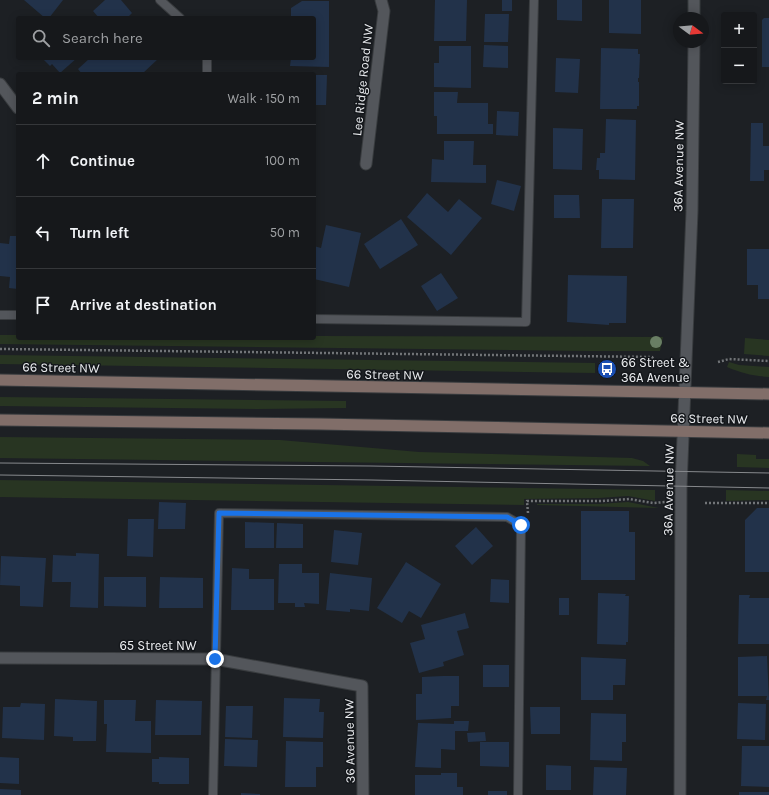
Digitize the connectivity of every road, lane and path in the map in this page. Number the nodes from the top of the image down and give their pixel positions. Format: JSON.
{"nodes":[{"id":1,"x":160,"y":0,"type":"edge"},
{"id":2,"x":381,"y":0,"type":"edge"},
{"id":3,"x":534,"y":0,"type":"edge"},
{"id":4,"x":694,"y":0,"type":"edge"},
{"id":5,"x":694,"y":12,"type":"edge"},
{"id":6,"x":178,"y":16,"type":"edge"},
{"id":7,"x":694,"y":48,"type":"edge"},
{"id":8,"x":207,"y":60,"type":"edge"},
{"id":9,"x":207,"y":72,"type":"edge"},
{"id":10,"x":0,"y":84,"type":"edge"},
{"id":11,"x":16,"y":105,"type":"edge"},
{"id":12,"x":366,"y":164,"type":"dead end"},
{"id":13,"x":0,"y":315,"type":"edge"},
{"id":14,"x":16,"y":315,"type":"edge"},
{"id":15,"x":316,"y":319,"type":"edge"},
{"id":16,"x":0,"y":349,"type":"edge"},
{"id":17,"x":769,"y":361,"type":"edge"},
{"id":18,"x":718,"y":362,"type":"dead end"},
{"id":19,"x":658,"y":367,"type":"dead end"},
{"id":20,"x":0,"y":380,"type":"edge"},
{"id":21,"x":685,"y":393,"type":"junction"},
{"id":22,"x":769,"y":394,"type":"edge"},
{"id":23,"x":0,"y":420,"type":"edge"},
{"id":24,"x":683,"y":432,"type":"junction"},
{"id":25,"x":769,"y":433,"type":"edge"},
{"id":26,"x":670,"y":503,"type":"dead end"},
{"id":27,"x":705,"y":503,"type":"dead end"},
{"id":28,"x":769,"y":503,"type":"edge"},
{"id":29,"x":521,"y":525,"type":"junction"},
{"id":30,"x":0,"y":658,"type":"edge"},
{"id":31,"x":215,"y":659,"type":"junction"},
{"id":32,"x":362,"y":686,"type":"joint"},
{"id":33,"x":213,"y":795,"type":"edge"},
{"id":34,"x":363,"y":795,"type":"edge"},
{"id":35,"x":518,"y":795,"type":"edge"},
{"id":36,"x":680,"y":795,"type":"edge"}],
"edges":[{"from":1,"to":6,"type":"lane"},
{"from":2,"to":12,"type":"street","name":"Lee Ridge Road NW"},
{"from":3,"to":15,"type":"lane"},
{"from":4,"to":5,"type":"street"},
{"from":7,"to":21,"type":"street","name":"36A Avenue NW"},
{"from":8,"to":9,"type":"lane"},
{"from":10,"to":11,"type":"street"},
{"from":13,"to":14,"type":"lane"},
{"from":16,"to":19,"type":"path"},
{"from":17,"to":18,"type":"path"},
{"from":20,"to":21,"type":"main road","name":"66 Street NW"},
{"from":21,"to":22,"type":"main road","name":"66 Street NW"},
{"from":21,"to":24,"type":"street","name":"36A Avenue NW"},
{"from":23,"to":24,"type":"main road","name":"66 Street NW"},
{"from":24,"to":25,"type":"main road","name":"66 Street NW"},
{"from":24,"to":36,"type":"street","name":"36A Avenue NW"},
{"from":26,"to":29,"type":"path"},
{"from":27,"to":28,"type":"path"},
{"from":29,"to":31,"type":"lane"},
{"from":29,"to":35,"type":"lane"},
{"from":30,"to":31,"type":"street","name":"65 Street NW"},
{"from":31,"to":32,"type":"street","name":"65 Street NW"},
{"from":31,"to":33,"type":"lane"},
{"from":32,"to":34,"type":"street","name":"36 Avenue NW"}]}
